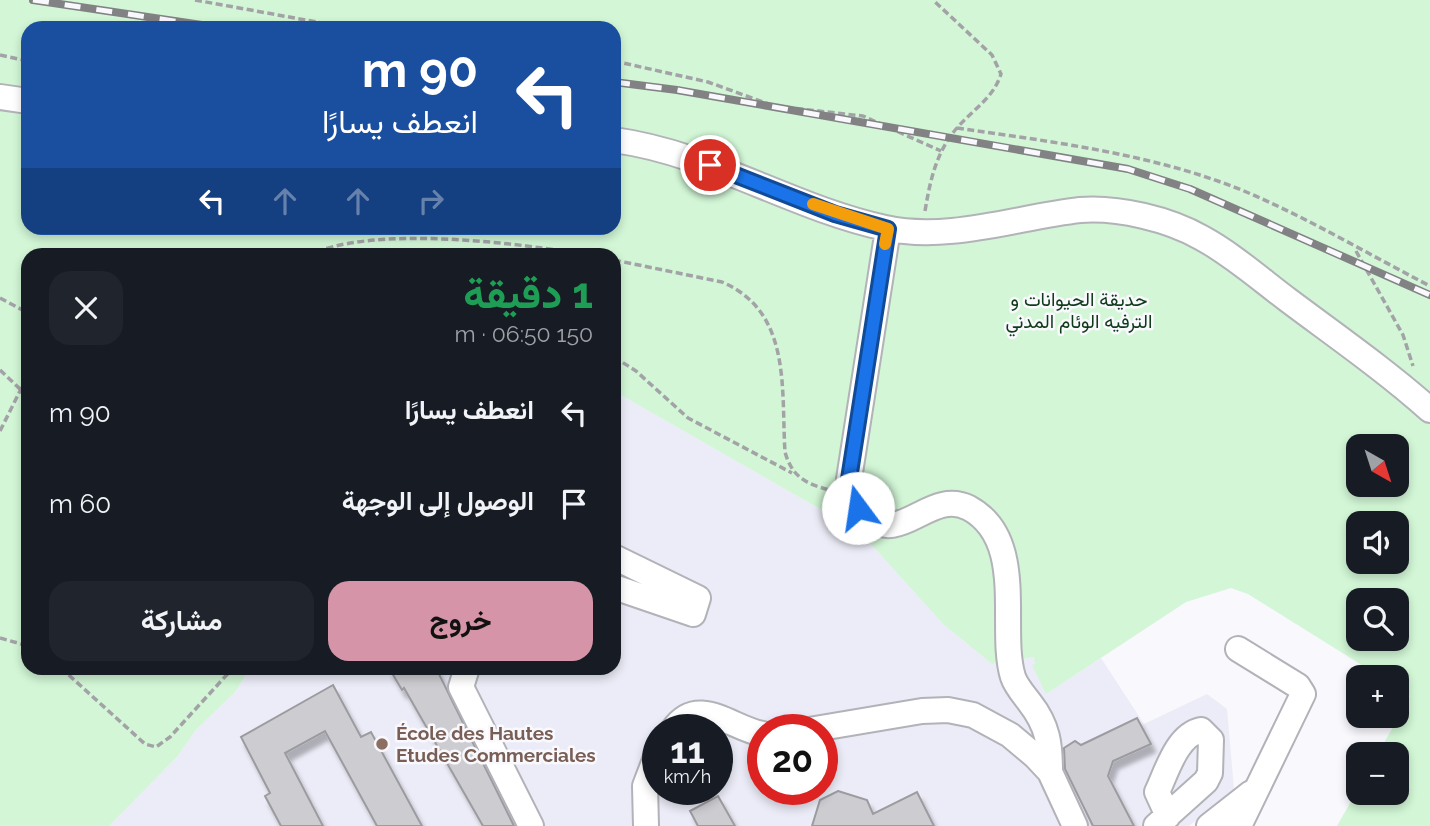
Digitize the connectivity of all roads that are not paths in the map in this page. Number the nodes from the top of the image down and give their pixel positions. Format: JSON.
{"nodes":[{"id":1,"x":0,"y":97,"type":"edge"},
{"id":2,"x":21,"y":100,"type":"edge"},
{"id":3,"x":621,"y":142,"type":"edge"},
{"id":4,"x":888,"y":229,"type":"junction"},
{"id":5,"x":1421,"y":403,"type":"edge"},
{"id":6,"x":621,"y":560,"type":"edge"},
{"id":7,"x":621,"y":589,"type":"edge"},
{"id":8,"x":1238,"y":649,"type":"dead end"},
{"id":9,"x":465,"y":675,"type":"edge"},
{"id":10,"x":838,"y":725,"type":"edge"},
{"id":11,"x":1050,"y":772,"type":"junction"},
{"id":12,"x":1255,"y":790,"type":"junction"},
{"id":13,"x":645,"y":805,"type":"edge"},
{"id":14,"x":531,"y":826,"type":"edge"},
{"id":15,"x":646,"y":826,"type":"edge"},
{"id":16,"x":1075,"y":826,"type":"edge"},
{"id":17,"x":1209,"y":826,"type":"edge"},
{"id":18,"x":1240,"y":826,"type":"edge"}],
"edges":[{"from":1,"to":2,"type":"street"},
{"from":3,"to":4,"type":"street"},
{"from":4,"to":5,"type":"street"},
{"from":4,"to":11,"type":"street"},
{"from":6,"to":7,"type":"street"},
{"from":8,"to":12,"type":"street"},
{"from":9,"to":14,"type":"street"},
{"from":10,"to":11,"type":"street"},
{"from":11,"to":16,"type":"street"},
{"from":12,"to":17,"type":"street"},
{"from":12,"to":18,"type":"street"},
{"from":13,"to":15,"type":"street"}]}
